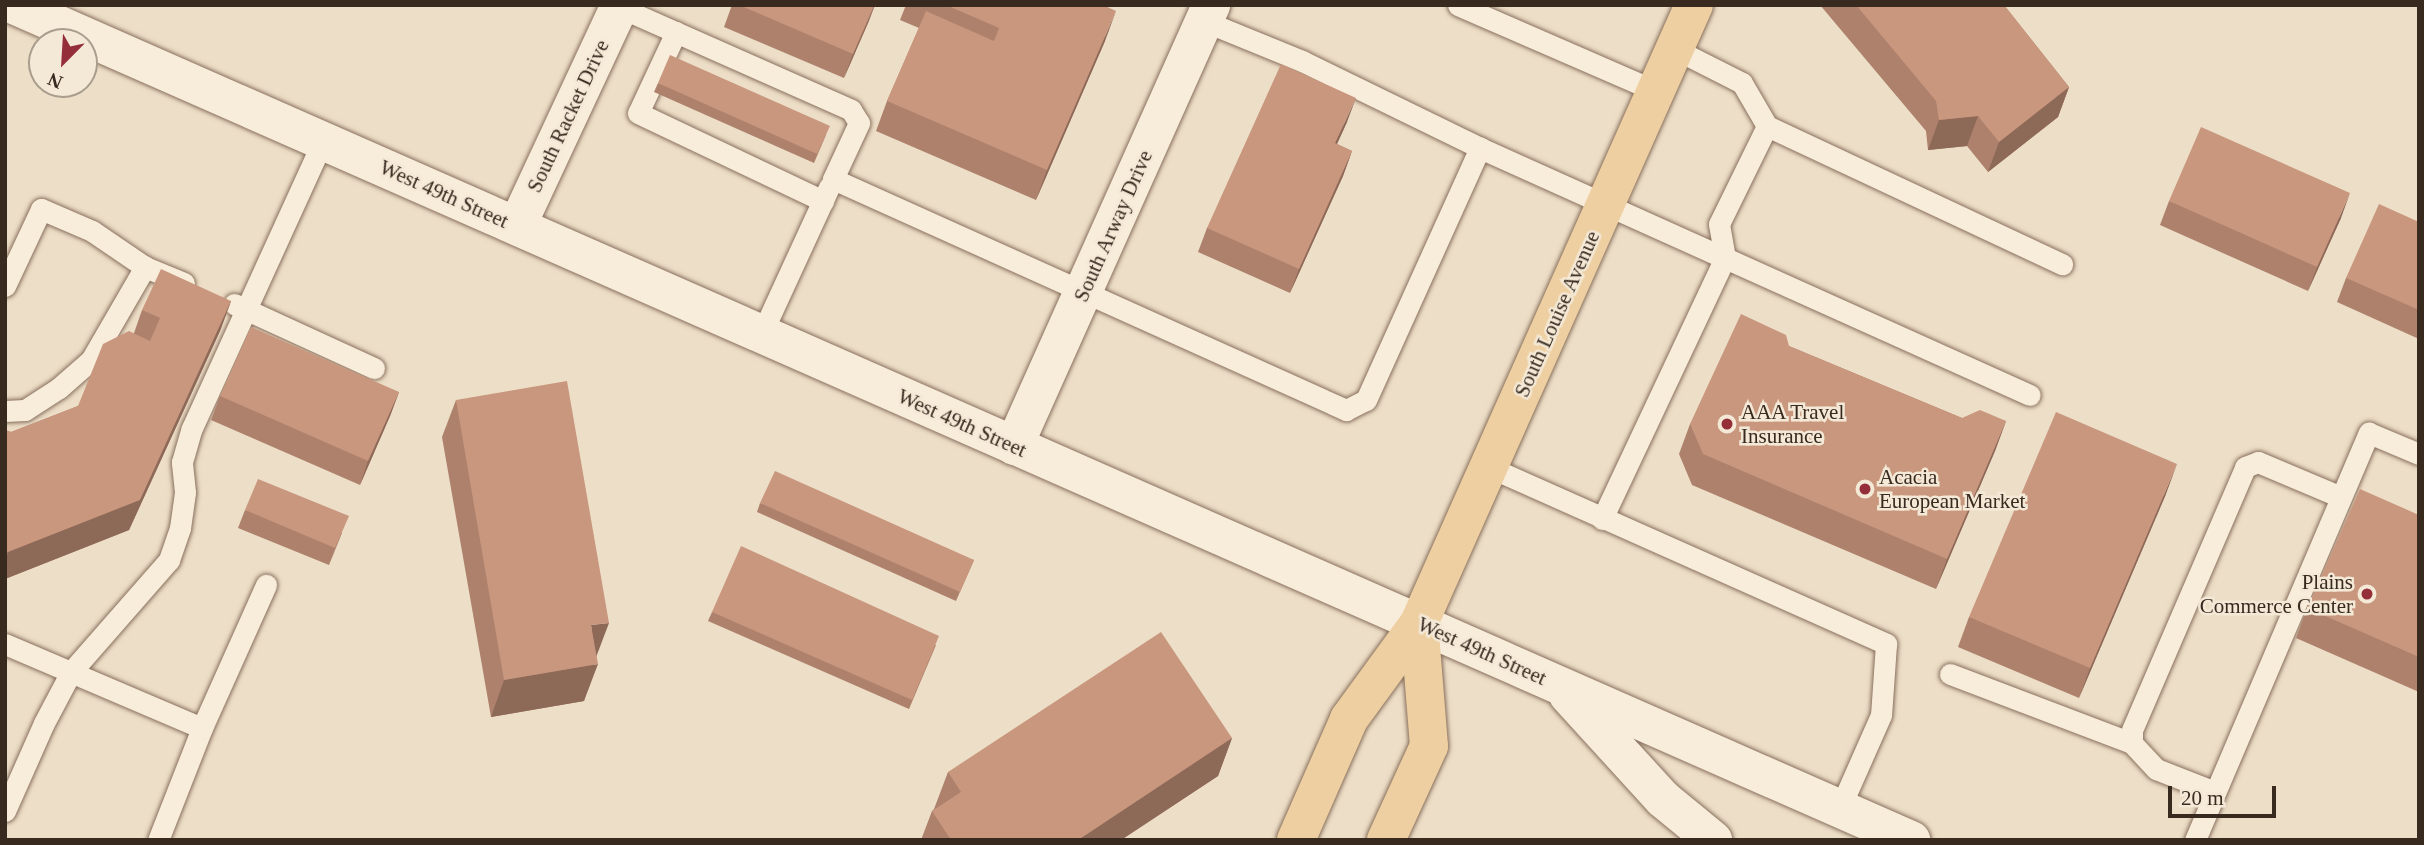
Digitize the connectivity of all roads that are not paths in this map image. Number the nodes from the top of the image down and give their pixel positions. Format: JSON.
{"nodes":[{"id":1,"x":14,"y":5,"type":"edge"},
{"id":2,"x":1458,"y":5,"type":"edge"},
{"id":3,"x":1695,"y":5,"type":"edge"},
{"id":4,"x":620,"y":6,"type":"edge"},
{"id":5,"x":1207,"y":13,"type":"edge"},
{"id":6,"x":676,"y":32,"type":"junction"},
{"id":7,"x":1675,"y":50,"type":"junction"},
{"id":8,"x":1656,"y":91,"type":"junction"},
{"id":9,"x":1767,"y":126,"type":"junction"},
{"id":10,"x":323,"y":141,"type":"junction"},
{"id":11,"x":1480,"y":148,"type":"junction"},
{"id":12,"x":833,"y":179,"type":"junction"},
{"id":13,"x":823,"y":201,"type":"junction"},
{"id":14,"x":1605,"y":206,"type":"junction"},
{"id":15,"x":517,"y":226,"type":"junction"},
{"id":16,"x":1725,"y":257,"type":"junction"},
{"id":17,"x":2062,"y":264,"type":"dead end"},
{"id":18,"x":145,"y":267,"type":"junction"},
{"id":19,"x":5,"y":286,"type":"edge"},
{"id":20,"x":1084,"y":291,"type":"junction"},
{"id":21,"x":245,"y":309,"type":"junction"},
{"id":22,"x":761,"y":335,"type":"junction"},
{"id":23,"x":374,"y":368,"type":"dead end"},
{"id":24,"x":2030,"y":395,"type":"dead end"},
{"id":25,"x":5,"y":411,"type":"edge"},
{"id":26,"x":1014,"y":446,"type":"junction"},
{"id":27,"x":2419,"y":454,"type":"edge"},
{"id":28,"x":1489,"y":467,"type":"junction"},
{"id":29,"x":2341,"y":497,"type":"junction"},
{"id":30,"x":1601,"y":519,"type":"junction"},
{"id":31,"x":266,"y":585,"type":"dead end"},
{"id":32,"x":1419,"y":623,"type":"junction"},
{"id":33,"x":5,"y":644,"type":"edge"},
{"id":34,"x":71,"y":672,"type":"junction"},
{"id":35,"x":1950,"y":674,"type":"dead end"},
{"id":36,"x":1557,"y":684,"type":"junction"},
{"id":37,"x":202,"y":728,"type":"junction"},
{"id":38,"x":2132,"y":743,"type":"junction"},
{"id":39,"x":2215,"y":792,"type":"junction"},
{"id":40,"x":1840,"y":808,"type":"junction"},
{"id":41,"x":5,"y":811,"type":"edge"},
{"id":42,"x":158,"y":840,"type":"edge"},
{"id":43,"x":1296,"y":840,"type":"edge"},
{"id":44,"x":1386,"y":840,"type":"edge"},
{"id":45,"x":1713,"y":840,"type":"edge"},
{"id":46,"x":1911,"y":840,"type":"edge"},
{"id":47,"x":2195,"y":840,"type":"edge"}],
"edges":[{"from":1,"to":10,"type":"main road","name":"West 49th Street"},
{"from":2,"to":8,"type":"lane"},
{"from":3,"to":7,"type":"main road","name":"South Louise Avenue"},
{"from":4,"to":6,"type":"lane"},
{"from":4,"to":15,"type":"main road","name":"South Racket Drive"},
{"from":5,"to":11,"type":"lane"},
{"from":5,"to":20,"type":"main road","name":"South Arway Drive"},
{"from":6,"to":12,"type":"lane"},
{"from":6,"to":13,"type":"lane"},
{"from":7,"to":8,"type":"main road","name":"South Louise Avenue"},
{"from":7,"to":9,"type":"lane"},
{"from":8,"to":14,"type":"main road","name":"South Louise Avenue"},
{"from":9,"to":16,"type":"lane"},
{"from":9,"to":17,"type":"lane"},
{"from":10,"to":15,"type":"main road","name":"West 49th Street"},
{"from":10,"to":21,"type":"lane"},
{"from":11,"to":14,"type":"lane"},
{"from":11,"to":20,"type":"lane"},
{"from":12,"to":13,"type":"lane"},
{"from":12,"to":20,"type":"lane"},
{"from":13,"to":22,"type":"lane"},
{"from":14,"to":16,"type":"lane"},
{"from":14,"to":28,"type":"main road","name":"South Louise Avenue"},
{"from":15,"to":22,"type":"main road","name":"West 49th Street"},
{"from":16,"to":24,"type":"lane"},
{"from":16,"to":30,"type":"lane"},
{"from":18,"to":19,"type":"lane"},
{"from":18,"to":21,"type":"lane"},
{"from":18,"to":25,"type":"lane"},
{"from":20,"to":26,"type":"main road","name":"South Arway Drive"},
{"from":21,"to":23,"type":"lane"},
{"from":21,"to":34,"type":"lane"},
{"from":22,"to":26,"type":"main road","name":"West 49th Street"},
{"from":26,"to":32,"type":"main road","name":"West 49th Street"},
{"from":27,"to":29,"type":"lane"},
{"from":28,"to":30,"type":"lane"},
{"from":28,"to":32,"type":"main road","name":"South Louise Avenue"},
{"from":29,"to":38,"type":"lane"},
{"from":29,"to":39,"type":"lane"},
{"from":30,"to":40,"type":"lane"},
{"from":31,"to":37,"type":"lane"},
{"from":32,"to":36,"type":"main road","name":"West 49th Street"},
{"from":32,"to":43,"type":"main road","name":"South Louise Avenue"},
{"from":32,"to":44,"type":"main road","name":"South Louise Avenue"},
{"from":33,"to":34,"type":"lane"},
{"from":34,"to":37,"type":"lane"},
{"from":34,"to":41,"type":"lane"},
{"from":35,"to":38,"type":"lane"},
{"from":36,"to":40,"type":"main road","name":"West 49th Street"},
{"from":36,"to":45,"type":"main road"},
{"from":37,"to":42,"type":"lane"},
{"from":38,"to":39,"type":"lane"},
{"from":39,"to":47,"type":"lane"},
{"from":40,"to":46,"type":"main road","name":"West 49th Street"}]}
